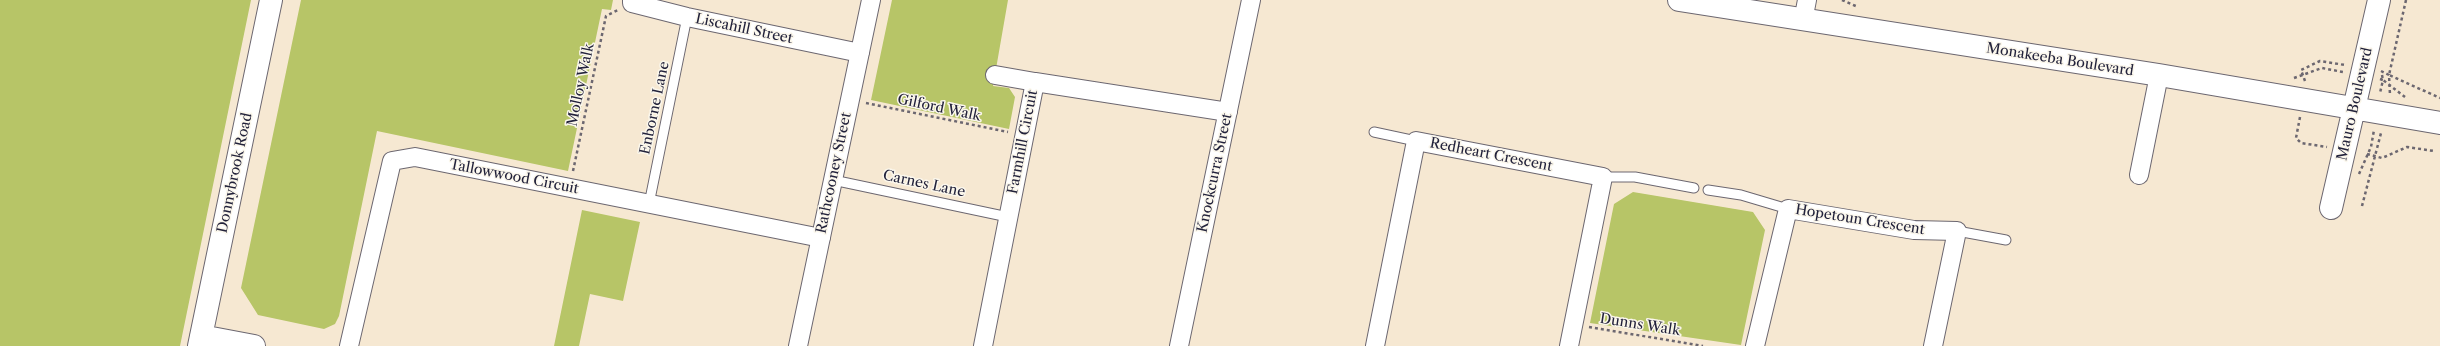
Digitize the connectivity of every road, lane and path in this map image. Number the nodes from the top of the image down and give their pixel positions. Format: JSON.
{"nodes":[{"id":1,"x":271,"y":0,"type":"edge"},
{"id":2,"x":871,"y":0,"type":"edge"},
{"id":3,"x":1251,"y":0,"type":"edge"},
{"id":4,"x":1679,"y":0,"type":"edge"},
{"id":5,"x":2379,"y":0,"type":"edge"},
{"id":6,"x":2406,"y":0,"type":"edge"},
{"id":7,"x":632,"y":2,"type":"edge"},
{"id":8,"x":1805,"y":10,"type":"edge"},
{"id":9,"x":687,"y":17,"type":"junction"},
{"id":10,"x":860,"y":53,"type":"junction"},
{"id":11,"x":2381,"y":67,"type":"dead end"},
{"id":12,"x":995,"y":75,"type":"dead end"},
{"id":13,"x":2159,"y":75,"type":"junction"},
{"id":14,"x":2389,"y":75,"type":"junction"},
{"id":15,"x":2383,"y":80,"type":"junction"},
{"id":16,"x":1035,"y":82,"type":"junction"},
{"id":17,"x":2390,"y":85,"type":"junction"},
{"id":18,"x":2440,"y":98,"type":"edge"},
{"id":19,"x":2407,"y":99,"type":"dead end"},
{"id":20,"x":850,"y":100,"type":"junction"},
{"id":21,"x":2353,"y":109,"type":"junction"},
{"id":22,"x":1228,"y":112,"type":"junction"},
{"id":23,"x":2381,"y":114,"type":"junction"},
{"id":24,"x":2440,"y":123,"type":"edge"},
{"id":25,"x":1374,"y":132,"type":"dead end"},
{"id":26,"x":1024,"y":136,"type":"junction"},
{"id":27,"x":1416,"y":141,"type":"junction"},
{"id":28,"x":2138,"y":175,"type":"dead end"},
{"id":29,"x":1603,"y":177,"type":"junction"},
{"id":30,"x":833,"y":180,"type":"junction"},
{"id":31,"x":2356,"y":180,"type":"dead end"},
{"id":32,"x":569,"y":188,"type":"junction"},
{"id":33,"x":1694,"y":188,"type":"dead end"},
{"id":34,"x":1708,"y":190,"type":"dead end"},
{"id":35,"x":649,"y":204,"type":"junction"},
{"id":36,"x":2362,"y":206,"type":"dead end"},
{"id":37,"x":2331,"y":208,"type":"dead end"},
{"id":38,"x":1788,"y":209,"type":"junction"},
{"id":39,"x":1008,"y":216,"type":"junction"},
{"id":40,"x":1957,"y":231,"type":"junction"},
{"id":41,"x":821,"y":238,"type":"junction"},
{"id":42,"x":2006,"y":240,"type":"dead end"},
{"id":43,"x":1573,"y":325,"type":"junction"},
{"id":44,"x":200,"y":341,"type":"edge"},
{"id":45,"x":254,"y":346,"type":"edge"},
{"id":46,"x":350,"y":346,"type":"edge"},
{"id":47,"x":798,"y":346,"type":"edge"},
{"id":48,"x":983,"y":346,"type":"edge"},
{"id":49,"x":1179,"y":346,"type":"edge"},
{"id":50,"x":1375,"y":346,"type":"edge"},
{"id":51,"x":1569,"y":346,"type":"edge"},
{"id":52,"x":1703,"y":346,"type":"edge"},
{"id":53,"x":1755,"y":346,"type":"edge"},
{"id":54,"x":1933,"y":346,"type":"edge"}],
"edges":[{"from":1,"to":44,"type":"street","name":"Donnybrook Road"},
{"from":2,"to":10,"type":"street","name":"Rathcooney Street"},
{"from":3,"to":22,"type":"street","name":"Knockcurra Street"},
{"from":4,"to":8,"type":"street","name":"Monakeeba Boulevard"},
{"from":5,"to":21,"type":"street","name":"Mauro Boulevard"},
{"from":6,"to":14,"type":"path"},
{"from":7,"to":9,"type":"street","name":"Liscahill Street"},
{"from":7,"to":32,"type":"path","name":"Molloy Walk"},
{"from":8,"to":13,"type":"street","name":"Monakeeba Boulevard"},
{"from":9,"to":10,"type":"street","name":"Liscahill Street"},
{"from":9,"to":35,"type":"lane","name":"Enborne Lane"},
{"from":10,"to":20,"type":"street","name":"Rathcooney Street"},
{"from":11,"to":15,"type":"path"},
{"from":12,"to":16,"type":"street"},
{"from":13,"to":21,"type":"street","name":"Monakeeba Boulevard"},
{"from":13,"to":28,"type":"street"},
{"from":14,"to":17,"type":"path"},
{"from":14,"to":18,"type":"path"},
{"from":15,"to":17,"type":"path"},
{"from":15,"to":23,"type":"path"},
{"from":16,"to":22,"type":"street","name":"Farmhill Circuit"},
{"from":16,"to":26,"type":"street","name":"Farmhill Circuit"},
{"from":17,"to":19,"type":"path"},
{"from":17,"to":23,"type":"path"},
{"from":20,"to":26,"type":"path","name":"Gilford Walk"},
{"from":20,"to":30,"type":"street","name":"Rathcooney Street"},
{"from":21,"to":23,"type":"street","name":"Monakeeba Boulevard"},
{"from":21,"to":37,"type":"street","name":"Mauro Boulevard"},
{"from":22,"to":49,"type":"street","name":"Knockcurra Street"},
{"from":23,"to":24,"type":"street","name":"Monakeeba Boulevard"},
{"from":23,"to":31,"type":"path"},
{"from":23,"to":36,"type":"path"},
{"from":25,"to":27,"type":"lane"},
{"from":26,"to":39,"type":"street","name":"Farmhill Circuit"},
{"from":27,"to":29,"type":"street","name":"Redheart Crescent"},
{"from":27,"to":50,"type":"street","name":"Redheart Crescent"},
{"from":29,"to":33,"type":"lane"},
{"from":29,"to":43,"type":"street"},
{"from":30,"to":39,"type":"lane","name":"Carnes Lane"},
{"from":30,"to":41,"type":"street","name":"Rathcooney Street"},
{"from":32,"to":35,"type":"street","name":"Tallowwood Circuit"},
{"from":32,"to":46,"type":"street","name":"Tallowwood Circuit"},
{"from":34,"to":38,"type":"lane"},
{"from":35,"to":41,"type":"street","name":"Tallowwood Circuit"},
{"from":38,"to":40,"type":"street","name":"Hopetoun Crescent"},
{"from":38,"to":53,"type":"street","name":"Hopetoun Crescent"},
{"from":39,"to":48,"type":"street","name":"Farmhill Circuit"},
{"from":40,"to":42,"type":"lane"},
{"from":40,"to":54,"type":"street"},
{"from":41,"to":47,"type":"street","name":"Rathcooney Street"},
{"from":43,"to":51,"type":"street"},
{"from":43,"to":52,"type":"path","name":"Dunns Walk"},
{"from":44,"to":45,"type":"street"}]}
